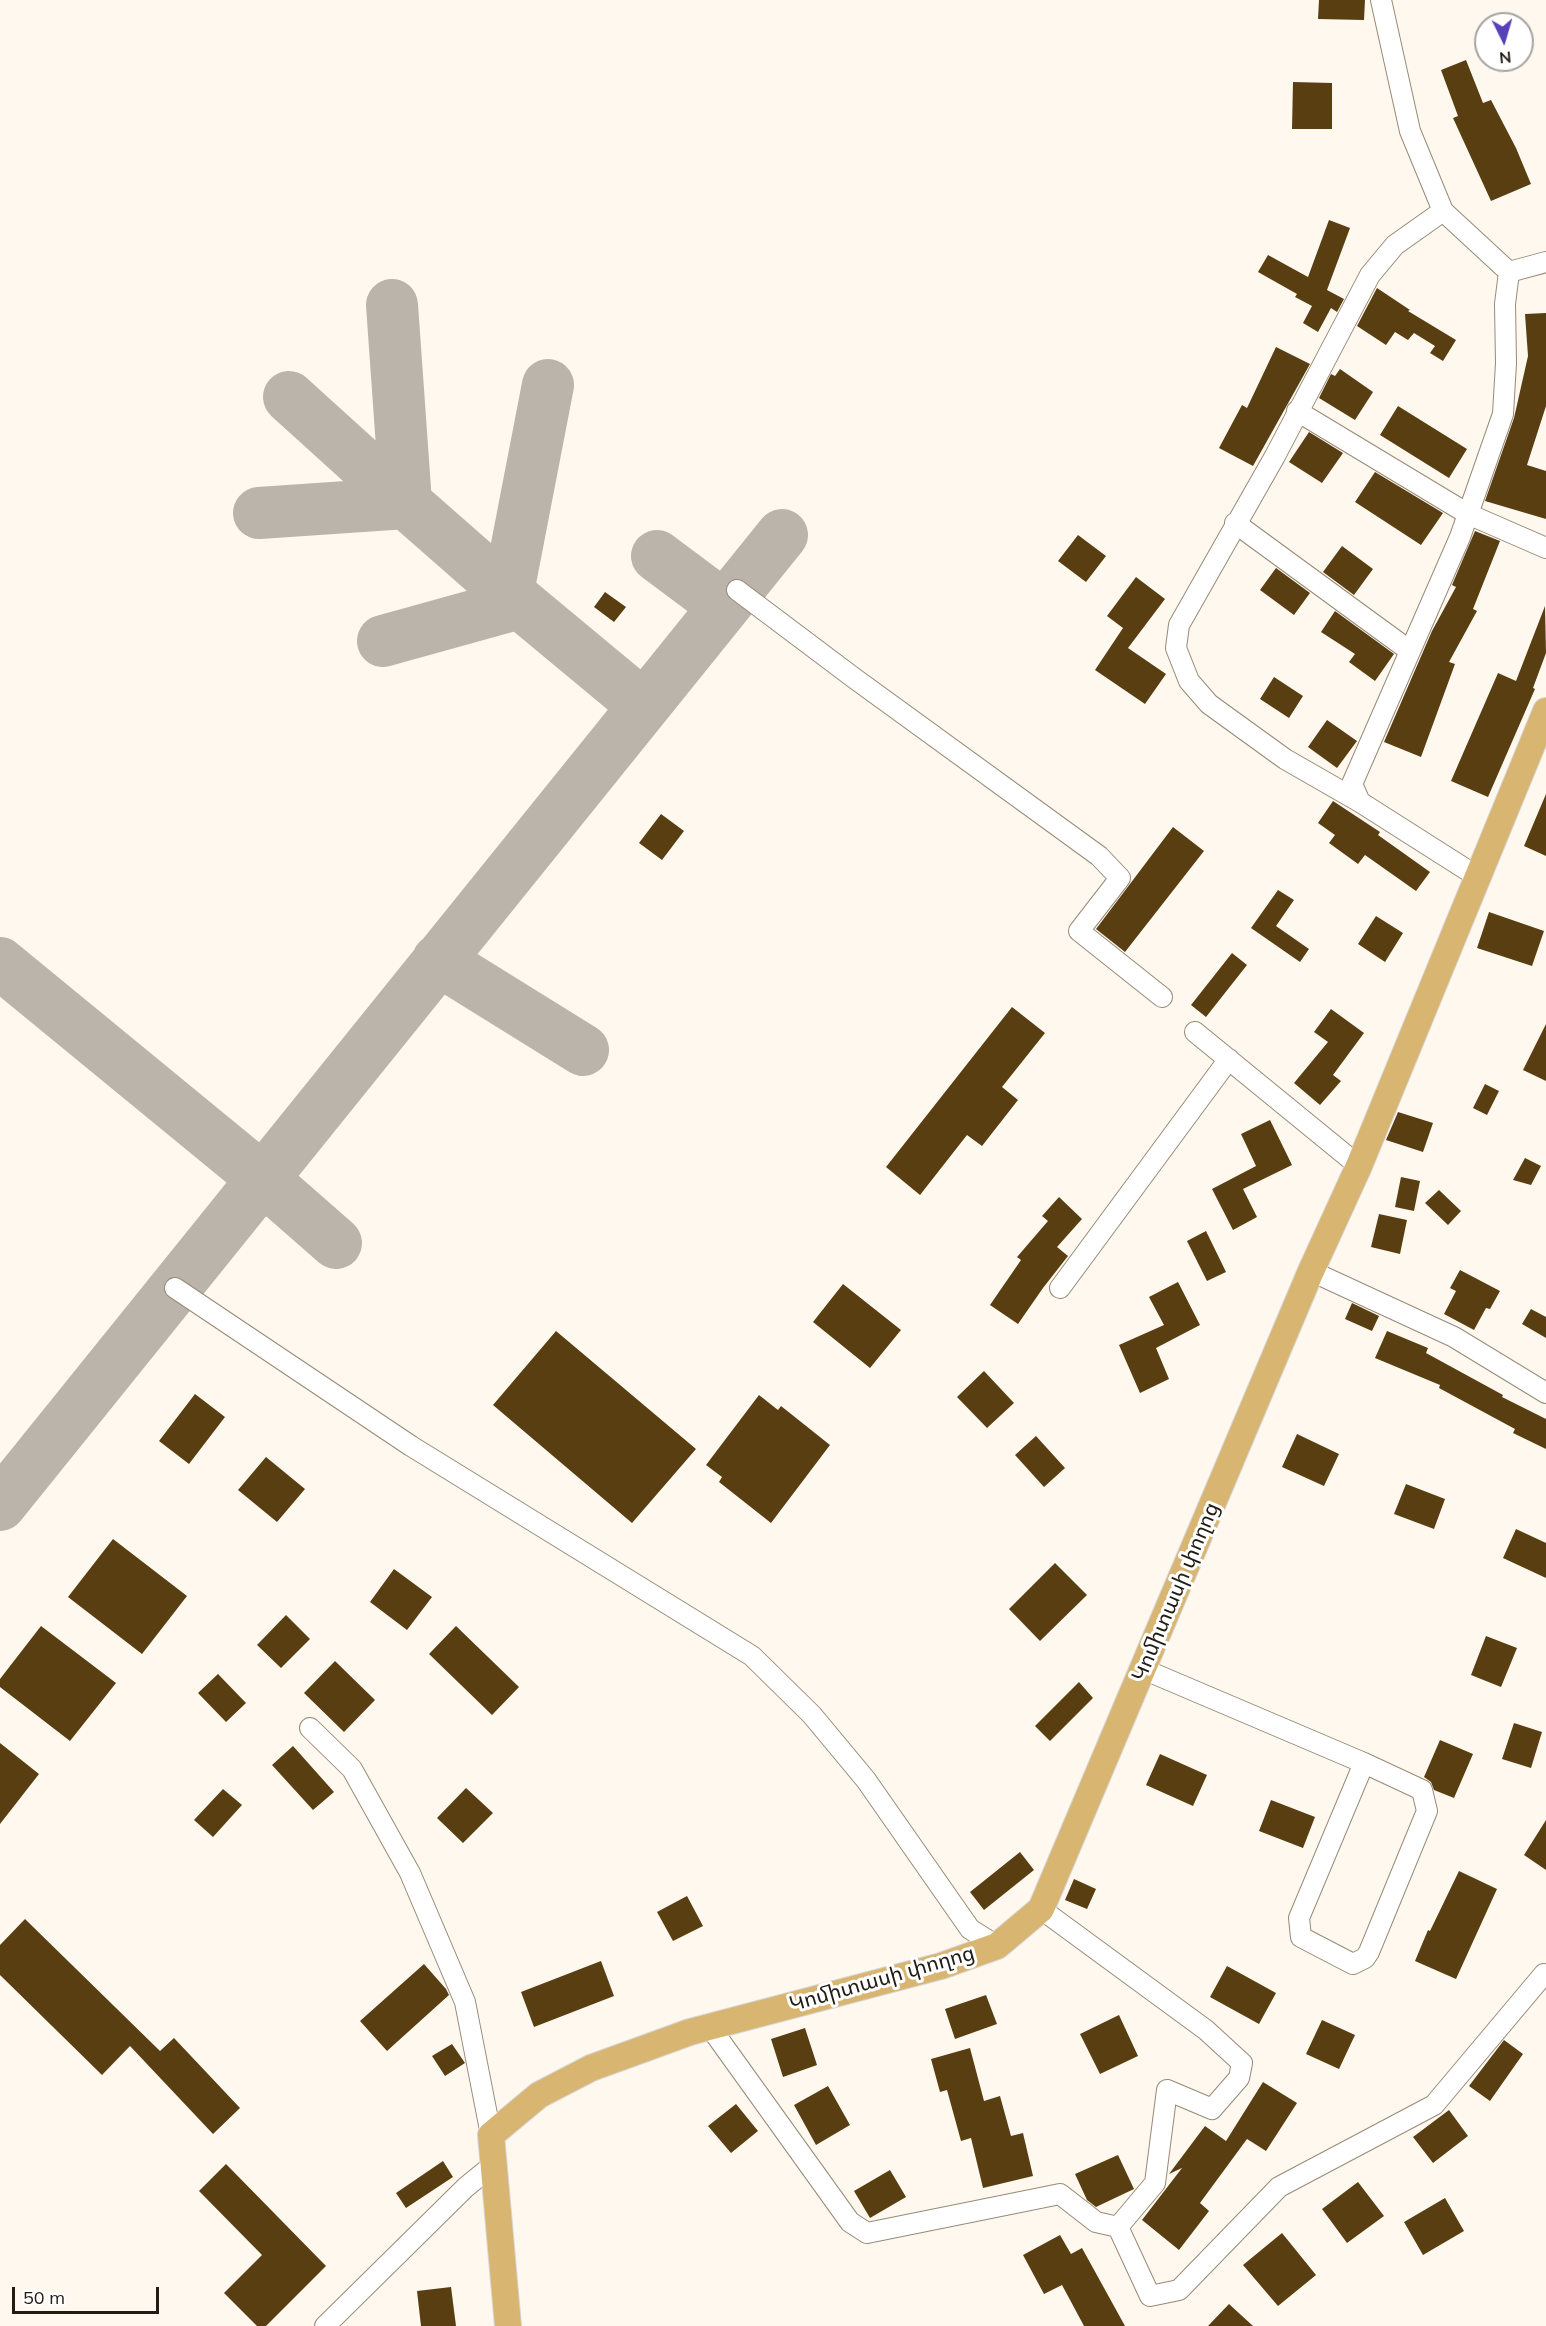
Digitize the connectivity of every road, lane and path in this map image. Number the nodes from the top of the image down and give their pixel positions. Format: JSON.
{"nodes":[{"id":1,"x":1381,"y":0,"type":"edge"},
{"id":2,"x":1443,"y":211,"type":"junction"},
{"id":3,"x":1546,"y":261,"type":"edge"},
{"id":4,"x":1509,"y":272,"type":"junction"},
{"id":5,"x":1297,"y":411,"type":"junction"},
{"id":6,"x":1468,"y":514,"type":"junction"},
{"id":7,"x":1235,"y":523,"type":"junction"},
{"id":8,"x":1546,"y":548,"type":"edge"},
{"id":9,"x":737,"y":590,"type":"dead end"},
{"id":10,"x":1410,"y":651,"type":"junction"},
{"id":11,"x":1546,"y":711,"type":"edge"},
{"id":12,"x":1360,"y":802,"type":"junction"},
{"id":13,"x":1478,"y":877,"type":"junction"},
{"id":14,"x":1162,"y":997,"type":"dead end"},
{"id":15,"x":1195,"y":1032,"type":"dead end"},
{"id":16,"x":1229,"y":1059,"type":"junction"},
{"id":17,"x":1359,"y":1166,"type":"junction"},
{"id":18,"x":1311,"y":1271,"type":"junction"},
{"id":19,"x":175,"y":1288,"type":"dead end"},
{"id":20,"x":1060,"y":1288,"type":"dead end"},
{"id":21,"x":1546,"y":1393,"type":"edge"},
{"id":22,"x":1143,"y":1669,"type":"junction"},
{"id":23,"x":309,"y":1728,"type":"dead end"},
{"id":24,"x":1364,"y":1763,"type":"junction"},
{"id":25,"x":1041,"y":1910,"type":"junction"},
{"id":26,"x":997,"y":1946,"type":"junction"},
{"id":27,"x":1544,"y":1974,"type":"dead end"},
{"id":28,"x":710,"y":2027,"type":"junction"},
{"id":29,"x":490,"y":2134,"type":"junction"},
{"id":30,"x":493,"y":2165,"type":"junction"},
{"id":31,"x":1119,"y":2227,"type":"junction"},
{"id":32,"x":326,"y":2326,"type":"edge"},
{"id":33,"x":508,"y":2326,"type":"edge"}],
"edges":[{"from":1,"to":2,"type":"street"},
{"from":2,"to":4,"type":"street"},
{"from":2,"to":5,"type":"street"},
{"from":3,"to":4,"type":"street"},
{"from":4,"to":6,"type":"street"},
{"from":5,"to":6,"type":"street"},
{"from":5,"to":7,"type":"street"},
{"from":6,"to":8,"type":"street"},
{"from":6,"to":10,"type":"street"},
{"from":7,"to":10,"type":"street"},
{"from":7,"to":12,"type":"street"},
{"from":9,"to":14,"type":"street"},
{"from":10,"to":12,"type":"street"},
{"from":11,"to":13,"type":"main road","name":"Կոմիտասի փողոց"},
{"from":12,"to":13,"type":"street"},
{"from":13,"to":17,"type":"main road","name":"Կոմիտասի փողոց"},
{"from":15,"to":16,"type":"street"},
{"from":16,"to":17,"type":"street"},
{"from":16,"to":20,"type":"street"},
{"from":17,"to":18,"type":"main road","name":"Կոմիտասի փողոց"},
{"from":18,"to":21,"type":"street"},
{"from":18,"to":22,"type":"main road","name":"Կոմիտասի փողոց"},
{"from":19,"to":26,"type":"street"},
{"from":22,"to":24,"type":"street"},
{"from":22,"to":25,"type":"main road","name":"Կոմիտասի փողոց"},
{"from":23,"to":29,"type":"street"},
{"from":24,"to":24,"type":"street"},
{"from":25,"to":26,"type":"main road","name":"Կոմիտասի փողոց"},
{"from":25,"to":31,"type":"street"},
{"from":26,"to":28,"type":"main road","name":"Կոմիտասի փողոց"},
{"from":27,"to":31,"type":"street"},
{"from":28,"to":29,"type":"main road","name":"Կոմիտասի փողոց"},
{"from":28,"to":31,"type":"street"},
{"from":29,"to":30,"type":"main road"},
{"from":30,"to":32,"type":"street"},
{"from":30,"to":33,"type":"main road"}]}
